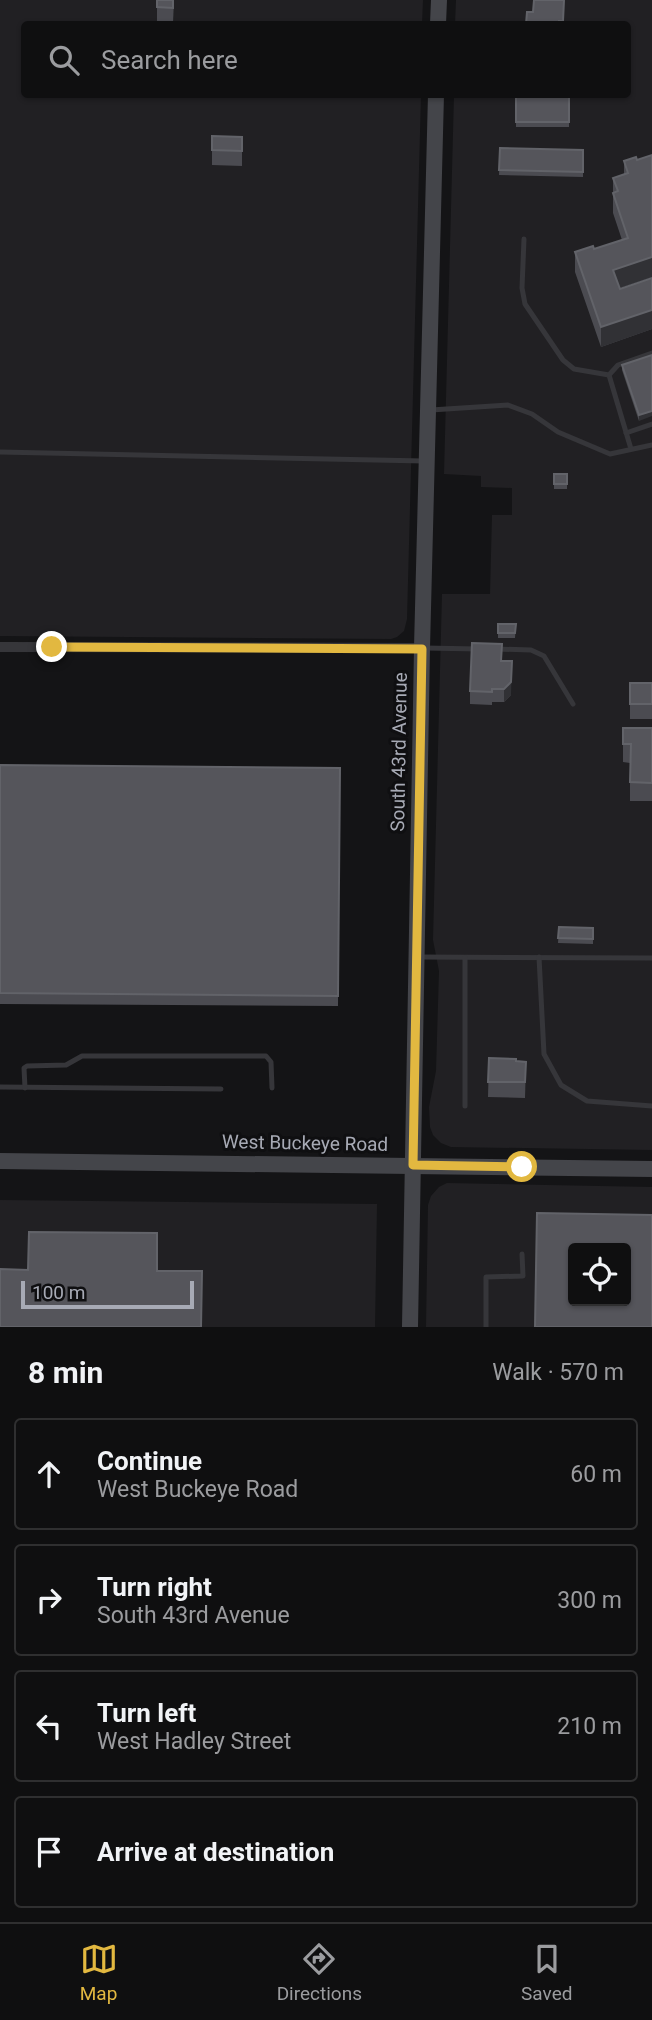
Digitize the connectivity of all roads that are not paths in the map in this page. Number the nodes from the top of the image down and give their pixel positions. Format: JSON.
{"nodes":[{"id":1,"x":439,"y":0,"type":"edge"},
{"id":2,"x":438,"y":21,"type":"edge"},
{"id":3,"x":436,"y":98,"type":"edge"},
{"id":4,"x":524,"y":239,"type":"dead end"},
{"id":5,"x":652,"y":354,"type":"edge"},
{"id":6,"x":609,"y":375,"type":"junction"},
{"id":7,"x":428,"y":411,"type":"junction"},
{"id":8,"x":652,"y":424,"type":"edge"},
{"id":9,"x":626,"y":433,"type":"junction"},
{"id":10,"x":652,"y":445,"type":"edge"},
{"id":11,"x":631,"y":449,"type":"junction"},
{"id":12,"x":0,"y":452,"type":"edge"},
{"id":13,"x":427,"y":461,"type":"junction"},
{"id":14,"x":0,"y":647,"type":"edge"},
{"id":15,"x":422,"y":649,"type":"junction"},
{"id":16,"x":573,"y":704,"type":"dead end"},
{"id":17,"x":417,"y":957,"type":"junction"},
{"id":18,"x":539,"y":957,"type":"junction"},
{"id":19,"x":465,"y":958,"type":"junction"},
{"id":20,"x":652,"y":958,"type":"edge"},
{"id":21,"x":0,"y":1087,"type":"edge"},
{"id":22,"x":25,"y":1088,"type":"junction"},
{"id":23,"x":221,"y":1088,"type":"dead end"},
{"id":24,"x":272,"y":1088,"type":"dead end"},
{"id":25,"x":652,"y":1105,"type":"edge"},
{"id":26,"x":465,"y":1106,"type":"dead end"},
{"id":27,"x":0,"y":1161,"type":"edge"},
{"id":28,"x":413,"y":1165,"type":"junction"},
{"id":29,"x":652,"y":1169,"type":"edge"},
{"id":30,"x":522,"y":1254,"type":"dead end"},
{"id":31,"x":410,"y":1327,"type":"edge"},
{"id":32,"x":486,"y":1327,"type":"edge"}],
"edges":[{"from":1,"to":2,"type":"main road"},
{"from":3,"to":7,"type":"main road","name":"South 43rd Avenue"},
{"from":4,"to":6,"type":"lane"},
{"from":5,"to":6,"type":"lane"},
{"from":6,"to":9,"type":"lane"},
{"from":7,"to":11,"type":"lane"},
{"from":7,"to":13,"type":"main road","name":"South 43rd Avenue"},
{"from":8,"to":9,"type":"lane"},
{"from":9,"to":11,"type":"lane"},
{"from":10,"to":11,"type":"lane"},
{"from":12,"to":13,"type":"lane"},
{"from":13,"to":15,"type":"main road","name":"South 43rd Avenue"},
{"from":14,"to":15,"type":"street"},
{"from":15,"to":16,"type":"lane"},
{"from":15,"to":17,"type":"main road","name":"South 43rd Avenue"},
{"from":17,"to":19,"type":"lane"},
{"from":17,"to":28,"type":"main road","name":"South 43rd Avenue"},
{"from":18,"to":19,"type":"lane"},
{"from":18,"to":20,"type":"lane"},
{"from":18,"to":25,"type":"lane"},
{"from":19,"to":26,"type":"lane"},
{"from":21,"to":22,"type":"lane"},
{"from":22,"to":23,"type":"lane"},
{"from":22,"to":24,"type":"lane"},
{"from":27,"to":28,"type":"main road","name":"West Buckeye Road"},
{"from":28,"to":29,"type":"main road","name":"West Buckeye Road"},
{"from":28,"to":31,"type":"main road","name":"South 43rd Avenue"},
{"from":30,"to":32,"type":"lane"}]}
